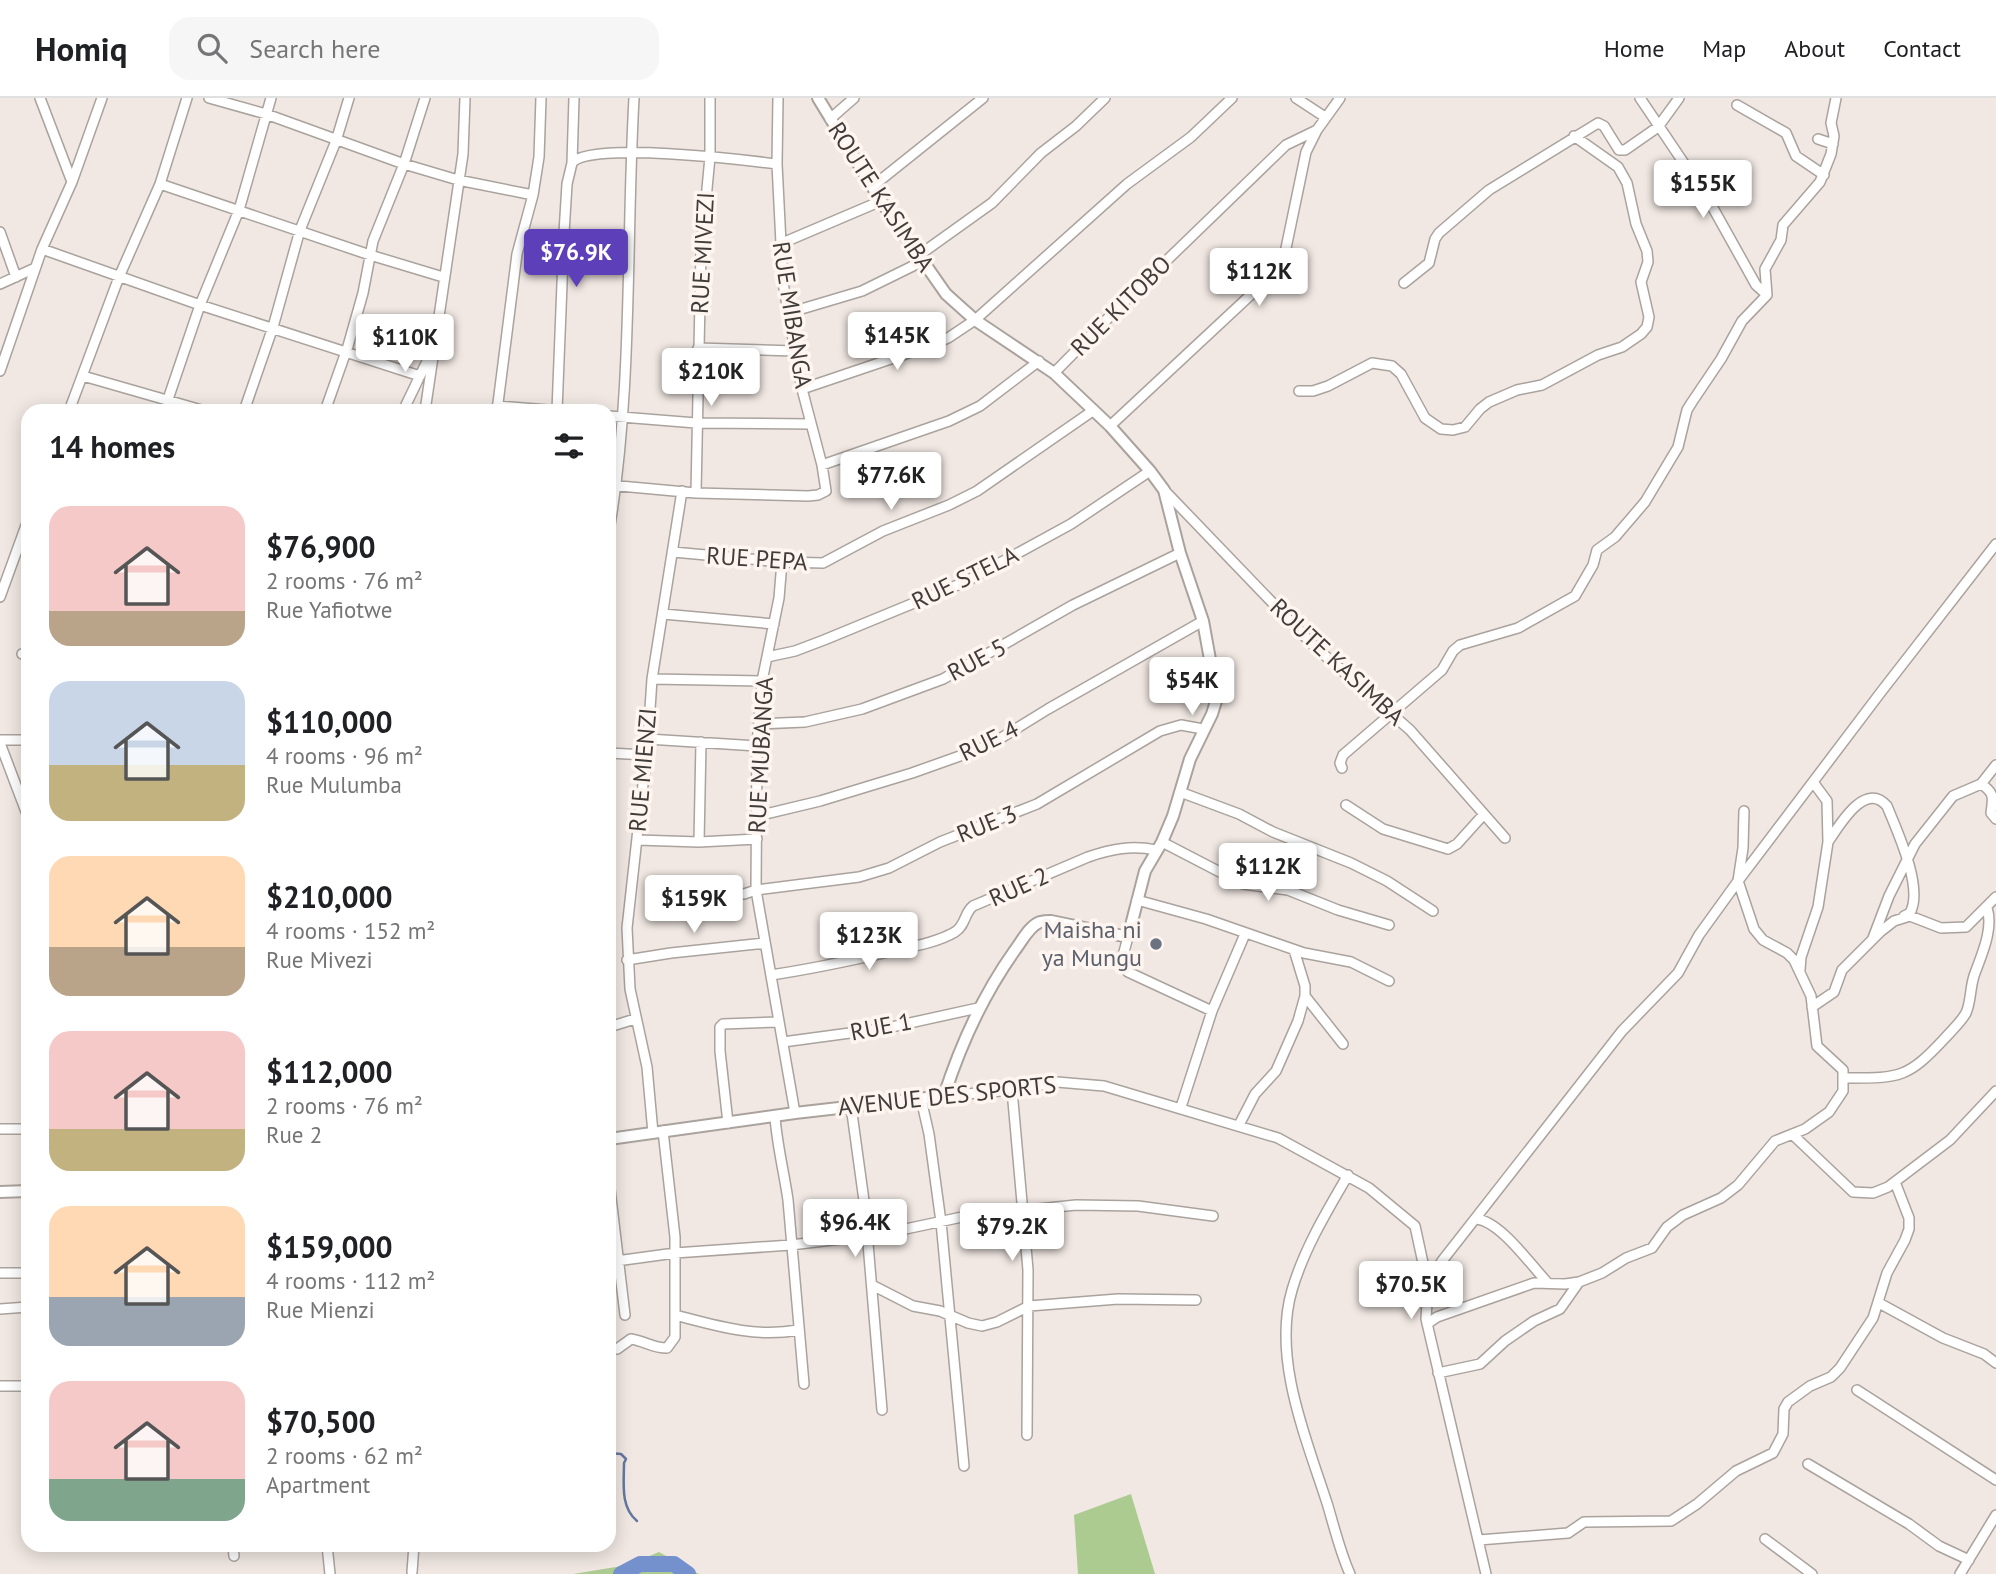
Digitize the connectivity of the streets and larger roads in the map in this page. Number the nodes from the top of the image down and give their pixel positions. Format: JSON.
{"nodes":[{"id":1,"x":40,"y":98,"type":"edge"},
{"id":2,"x":102,"y":98,"type":"edge"},
{"id":3,"x":187,"y":98,"type":"edge"},
{"id":4,"x":209,"y":98,"type":"edge"},
{"id":5,"x":271,"y":98,"type":"edge"},
{"id":6,"x":349,"y":98,"type":"edge"},
{"id":7,"x":425,"y":98,"type":"edge"},
{"id":8,"x":466,"y":98,"type":"edge"},
{"id":9,"x":541,"y":98,"type":"edge"},
{"id":10,"x":574,"y":98,"type":"edge"},
{"id":11,"x":634,"y":98,"type":"edge"},
{"id":12,"x":710,"y":98,"type":"edge"},
{"id":13,"x":778,"y":98,"type":"edge"},
{"id":14,"x":818,"y":98,"type":"edge"},
{"id":15,"x":854,"y":98,"type":"edge"},
{"id":16,"x":983,"y":98,"type":"edge"},
{"id":17,"x":1105,"y":98,"type":"edge"},
{"id":18,"x":1232,"y":98,"type":"edge"},
{"id":19,"x":1296,"y":98,"type":"edge"},
{"id":20,"x":1340,"y":98,"type":"edge"},
{"id":21,"x":1640,"y":98,"type":"edge"},
{"id":22,"x":1679,"y":98,"type":"edge"},
{"id":23,"x":1836,"y":98,"type":"edge"},
{"id":24,"x":1737,"y":105,"type":"dead end"},
{"id":25,"x":266,"y":114,"type":"junction"},
{"id":26,"x":1325,"y":117,"type":"junction"},
{"id":27,"x":830,"y":119,"type":"junction"},
{"id":28,"x":1658,"y":127,"type":"junction"},
{"id":29,"x":1317,"y":130,"type":"junction"},
{"id":30,"x":1574,"y":136,"type":"junction"},
{"id":31,"x":1818,"y":139,"type":"dead end"},
{"id":32,"x":336,"y":141,"type":"junction"},
{"id":33,"x":1833,"y":144,"type":"junction"},
{"id":34,"x":631,"y":153,"type":"junction"},
{"id":35,"x":710,"y":157,"type":"junction"},
{"id":36,"x":572,"y":163,"type":"junction"},
{"id":37,"x":404,"y":164,"type":"junction"},
{"id":38,"x":777,"y":164,"type":"junction"},
{"id":39,"x":1824,"y":175,"type":"junction"},
{"id":40,"x":458,"y":180,"type":"junction"},
{"id":41,"x":72,"y":182,"type":"junction"},
{"id":42,"x":160,"y":184,"type":"junction"},
{"id":43,"x":873,"y":186,"type":"junction"},
{"id":44,"x":533,"y":195,"type":"junction"},
{"id":45,"x":881,"y":201,"type":"junction"},
{"id":46,"x":239,"y":210,"type":"junction"},
{"id":47,"x":300,"y":230,"type":"junction"},
{"id":48,"x":0,"y":232,"type":"edge"},
{"id":49,"x":780,"y":244,"type":"junction"},
{"id":50,"x":42,"y":249,"type":"junction"},
{"id":51,"x":370,"y":255,"type":"junction"},
{"id":52,"x":920,"y":259,"type":"junction"},
{"id":53,"x":35,"y":268,"type":"junction"},
{"id":54,"x":16,"y":277,"type":"junction"},
{"id":55,"x":119,"y":277,"type":"junction"},
{"id":56,"x":443,"y":277,"type":"junction"},
{"id":57,"x":1404,"y":283,"type":"dead end"},
{"id":58,"x":0,"y":284,"type":"edge"},
{"id":59,"x":1767,"y":295,"type":"junction"},
{"id":60,"x":200,"y":305,"type":"junction"},
{"id":61,"x":788,"y":313,"type":"junction"},
{"id":62,"x":975,"y":320,"type":"junction"},
{"id":63,"x":273,"y":327,"type":"junction"},
{"id":64,"x":698,"y":348,"type":"junction"},
{"id":65,"x":432,"y":349,"type":"junction"},
{"id":66,"x":795,"y":351,"type":"junction"},
{"id":67,"x":345,"y":353,"type":"junction"},
{"id":68,"x":1039,"y":361,"type":"junction"},
{"id":69,"x":0,"y":371,"type":"edge"},
{"id":70,"x":1054,"y":373,"type":"junction"},
{"id":71,"x":83,"y":376,"type":"junction"},
{"id":72,"x":421,"y":376,"type":"junction"},
{"id":73,"x":803,"y":389,"type":"junction"},
{"id":74,"x":1299,"y":391,"type":"dead end"},
{"id":75,"x":169,"y":399,"type":"junction"},
{"id":76,"x":72,"y":404,"type":"edge"},
{"id":77,"x":167,"y":404,"type":"edge"},
{"id":78,"x":184,"y":404,"type":"edge"},
{"id":79,"x":246,"y":404,"type":"edge"},
{"id":80,"x":327,"y":404,"type":"edge"},
{"id":81,"x":407,"y":404,"type":"edge"},
{"id":82,"x":426,"y":404,"type":"edge"},
{"id":83,"x":498,"y":404,"type":"edge"},
{"id":84,"x":558,"y":404,"type":"edge"},
{"id":85,"x":1094,"y":410,"type":"junction"},
{"id":86,"x":616,"y":417,"type":"edge"},
{"id":87,"x":623,"y":418,"type":"junction"},
{"id":88,"x":696,"y":422,"type":"junction"},
{"id":89,"x":811,"y":425,"type":"junction"},
{"id":90,"x":1110,"y":426,"type":"junction"},
{"id":91,"x":616,"y":465,"type":"edge"},
{"id":92,"x":822,"y":465,"type":"junction"},
{"id":93,"x":1150,"y":471,"type":"junction"},
{"id":94,"x":616,"y":485,"type":"edge"},
{"id":95,"x":1164,"y":490,"type":"junction"},
{"id":96,"x":682,"y":491,"type":"junction"},
{"id":97,"x":696,"y":492,"type":"junction"},
{"id":98,"x":21,"y":539,"type":"edge"},
{"id":99,"x":1996,"y":544,"type":"edge"},
{"id":100,"x":673,"y":552,"type":"junction"},
{"id":101,"x":1180,"y":553,"type":"junction"},
{"id":102,"x":782,"y":562,"type":"junction"},
{"id":103,"x":0,"y":597,"type":"edge"},
{"id":104,"x":663,"y":614,"type":"junction"},
{"id":105,"x":1203,"y":621,"type":"junction"},
{"id":106,"x":774,"y":624,"type":"junction"},
{"id":107,"x":767,"y":657,"type":"junction"},
{"id":108,"x":652,"y":680,"type":"junction"},
{"id":109,"x":762,"y":681,"type":"junction"},
{"id":110,"x":1392,"y":714,"type":"junction"},
{"id":111,"x":759,"y":724,"type":"junction"},
{"id":112,"x":1203,"y":729,"type":"junction"},
{"id":113,"x":648,"y":739,"type":"junction"},
{"id":114,"x":21,"y":740,"type":"edge"},
{"id":115,"x":0,"y":742,"type":"edge"},
{"id":116,"x":701,"y":742,"type":"junction"},
{"id":117,"x":757,"y":746,"type":"junction"},
{"id":118,"x":616,"y":753,"type":"edge"},
{"id":119,"x":646,"y":755,"type":"junction"},
{"id":120,"x":1996,"y":765,"type":"edge"},
{"id":121,"x":1342,"y":768,"type":"dead end"},
{"id":122,"x":1813,"y":782,"type":"junction"},
{"id":123,"x":1981,"y":784,"type":"junction"},
{"id":124,"x":1180,"y":792,"type":"junction"},
{"id":125,"x":21,"y":798,"type":"edge"},
{"id":126,"x":1346,"y":805,"type":"dead end"},
{"id":127,"x":1744,"y":811,"type":"dead end"},
{"id":128,"x":1484,"y":814,"type":"junction"},
{"id":129,"x":757,"y":816,"type":"junction"},
{"id":130,"x":1996,"y":820,"type":"edge"},
{"id":131,"x":1505,"y":838,"type":"dead end"},
{"id":132,"x":757,"y":839,"type":"junction"},
{"id":133,"x":637,"y":841,"type":"junction"},
{"id":134,"x":699,"y":842,"type":"junction"},
{"id":135,"x":1828,"y":842,"type":"junction"},
{"id":136,"x":1159,"y":846,"type":"junction"},
{"id":137,"x":1907,"y":858,"type":"junction"},
{"id":138,"x":1738,"y":881,"type":"junction"},
{"id":139,"x":756,"y":890,"type":"junction"},
{"id":140,"x":693,"y":892,"type":"dead end"},
{"id":141,"x":1996,"y":897,"type":"edge"},
{"id":142,"x":1137,"y":900,"type":"junction"},
{"id":143,"x":1987,"y":908,"type":"junction"},
{"id":144,"x":1433,"y":911,"type":"dead end"},
{"id":145,"x":1904,"y":916,"type":"junction"},
{"id":146,"x":1389,"y":925,"type":"dead end"},
{"id":147,"x":1245,"y":934,"type":"junction"},
{"id":148,"x":1128,"y":937,"type":"junction"},
{"id":149,"x":1871,"y":941,"type":"junction"},
{"id":150,"x":765,"y":943,"type":"junction"},
{"id":151,"x":1294,"y":950,"type":"junction"},
{"id":152,"x":627,"y":960,"type":"junction"},
{"id":153,"x":1799,"y":972,"type":"junction"},
{"id":154,"x":771,"y":975,"type":"junction"},
{"id":155,"x":1389,"y":981,"type":"dead end"},
{"id":156,"x":1305,"y":996,"type":"junction"},
{"id":157,"x":1812,"y":1007,"type":"junction"},
{"id":158,"x":978,"y":1008,"type":"junction"},
{"id":159,"x":1212,"y":1011,"type":"junction"},
{"id":160,"x":635,"y":1019,"type":"junction"},
{"id":161,"x":778,"y":1022,"type":"junction"},
{"id":162,"x":616,"y":1025,"type":"edge"},
{"id":163,"x":783,"y":1042,"type":"junction"},
{"id":164,"x":1343,"y":1044,"type":"dead end"},
{"id":165,"x":1845,"y":1078,"type":"junction"},
{"id":166,"x":1012,"y":1090,"type":"junction"},
{"id":167,"x":1995,"y":1094,"type":"edge"},
{"id":168,"x":944,"y":1096,"type":"junction"},
{"id":169,"x":921,"y":1099,"type":"junction"},
{"id":170,"x":851,"y":1106,"type":"junction"},
{"id":171,"x":1181,"y":1107,"type":"junction"},
{"id":172,"x":795,"y":1113,"type":"junction"},
{"id":173,"x":775,"y":1117,"type":"junction"},
{"id":174,"x":729,"y":1123,"type":"junction"},
{"id":175,"x":1239,"y":1125,"type":"junction"},
{"id":176,"x":0,"y":1129,"type":"edge"},
{"id":177,"x":21,"y":1129,"type":"edge"},
{"id":178,"x":658,"y":1132,"type":"junction"},
{"id":179,"x":1792,"y":1134,"type":"junction"},
{"id":180,"x":616,"y":1138,"type":"edge"},
{"id":181,"x":1348,"y":1175,"type":"junction"},
{"id":182,"x":1895,"y":1182,"type":"junction"},
{"id":183,"x":21,"y":1191,"type":"edge"},
{"id":184,"x":0,"y":1192,"type":"edge"},
{"id":185,"x":1021,"y":1210,"type":"junction"},
{"id":186,"x":1213,"y":1216,"type":"dead end"},
{"id":187,"x":1476,"y":1219,"type":"junction"},
{"id":188,"x":941,"y":1222,"type":"junction"},
{"id":189,"x":616,"y":1232,"type":"edge"},
{"id":190,"x":867,"y":1235,"type":"junction"},
{"id":191,"x":791,"y":1245,"type":"junction"},
{"id":192,"x":675,"y":1253,"type":"junction"},
{"id":193,"x":616,"y":1261,"type":"edge"},
{"id":194,"x":620,"y":1261,"type":"junction"},
{"id":195,"x":0,"y":1273,"type":"edge"},
{"id":196,"x":21,"y":1273,"type":"edge"},
{"id":197,"x":1548,"y":1282,"type":"junction"},
{"id":198,"x":1579,"y":1282,"type":"junction"},
{"id":199,"x":872,"y":1285,"type":"junction"},
{"id":200,"x":1428,"y":1286,"type":"junction"},
{"id":201,"x":1196,"y":1300,"type":"dead end"},
{"id":202,"x":1879,"y":1303,"type":"junction"},
{"id":203,"x":1029,"y":1306,"type":"junction"},
{"id":204,"x":21,"y":1308,"type":"edge"},
{"id":205,"x":0,"y":1309,"type":"edge"},
{"id":206,"x":949,"y":1314,"type":"junction"},
{"id":207,"x":625,"y":1315,"type":"dead end"},
{"id":208,"x":675,"y":1315,"type":"junction"},
{"id":209,"x":1427,"y":1324,"type":"junction"},
{"id":210,"x":798,"y":1330,"type":"junction"},
{"id":211,"x":616,"y":1349,"type":"edge"},
{"id":212,"x":1996,"y":1363,"type":"edge"},
{"id":213,"x":1438,"y":1373,"type":"junction"},
{"id":214,"x":804,"y":1384,"type":"dead end"},
{"id":215,"x":0,"y":1386,"type":"edge"},
{"id":216,"x":21,"y":1386,"type":"edge"},
{"id":217,"x":1857,"y":1390,"type":"dead end"},
{"id":218,"x":882,"y":1410,"type":"dead end"},
{"id":219,"x":1027,"y":1435,"type":"dead end"},
{"id":220,"x":1808,"y":1464,"type":"dead end"},
{"id":221,"x":964,"y":1466,"type":"dead end"},
{"id":222,"x":1996,"y":1480,"type":"edge"},
{"id":223,"x":1996,"y":1515,"type":"edge"},
{"id":224,"x":1765,"y":1539,"type":"dead end"},
{"id":225,"x":1479,"y":1540,"type":"junction"},
{"id":226,"x":328,"y":1552,"type":"edge"},
{"id":227,"x":413,"y":1552,"type":"edge"},
{"id":228,"x":1969,"y":1560,"type":"junction"},
{"id":229,"x":1961,"y":1571,"type":"edge"},
{"id":230,"x":412,"y":1572,"type":"dead end"},
{"id":231,"x":330,"y":1574,"type":"edge"},
{"id":232,"x":1350,"y":1574,"type":"edge"},
{"id":233,"x":1486,"y":1574,"type":"edge"},
{"id":234,"x":1812,"y":1574,"type":"edge"}],
"edges":[{"from":1,"to":41,"type":"street"},
{"from":2,"to":41,"type":"street"},
{"from":3,"to":42,"type":"street"},
{"from":4,"to":25,"type":"street"},
{"from":5,"to":25,"type":"street"},
{"from":6,"to":32,"type":"street"},
{"from":7,"to":37,"type":"street"},
{"from":8,"to":40,"type":"street"},
{"from":9,"to":44,"type":"street"},
{"from":10,"to":36,"type":"street"},
{"from":11,"to":34,"type":"street"},
{"from":12,"to":35,"type":"street","name":"RUE MIVEZI"},
{"from":13,"to":38,"type":"street","name":"RUE MIBANGA"},
{"from":14,"to":27,"type":"street","name":"ROUTE KASIMBA"},
{"from":15,"to":27,"type":"street"},
{"from":16,"to":43,"type":"street"},
{"from":17,"to":52,"type":"street"},
{"from":18,"to":62,"type":"street"},
{"from":19,"to":26,"type":"street"},
{"from":20,"to":26,"type":"street"},
{"from":21,"to":28,"type":"street"},
{"from":22,"to":28,"type":"street"},
{"from":23,"to":33,"type":"street"},
{"from":24,"to":39,"type":"street"},
{"from":25,"to":32,"type":"street"},
{"from":25,"to":46,"type":"street"},
{"from":26,"to":29,"type":"street"},
{"from":27,"to":43,"type":"street","name":"ROUTE KASIMBA"},
{"from":28,"to":30,"type":"street"},
{"from":28,"to":59,"type":"street"},
{"from":29,"to":70,"type":"street","name":"RUE KITOBO"},
{"from":29,"to":90,"type":"street"},
{"from":30,"to":57,"type":"street"},
{"from":30,"to":74,"type":"street"},
{"from":31,"to":33,"type":"street"},
{"from":32,"to":37,"type":"street"},
{"from":32,"to":47,"type":"street"},
{"from":33,"to":39,"type":"street"},
{"from":34,"to":35,"type":"street"},
{"from":34,"to":36,"type":"street"},
{"from":34,"to":87,"type":"street"},
{"from":35,"to":38,"type":"street"},
{"from":35,"to":64,"type":"street","name":"RUE MIVEZI"},
{"from":36,"to":84,"type":"street"},
{"from":37,"to":40,"type":"street"},
{"from":37,"to":51,"type":"street"},
{"from":38,"to":49,"type":"street","name":"RUE MIBANGA"},
{"from":39,"to":59,"type":"street"},
{"from":40,"to":44,"type":"street"},
{"from":40,"to":56,"type":"street"},
{"from":41,"to":50,"type":"street"},
{"from":42,"to":46,"type":"street"},
{"from":42,"to":55,"type":"street"},
{"from":43,"to":45,"type":"street","name":"ROUTE KASIMBA"},
{"from":44,"to":83,"type":"street"},
{"from":45,"to":49,"type":"street"},
{"from":45,"to":52,"type":"street","name":"ROUTE KASIMBA"},
{"from":46,"to":47,"type":"street"},
{"from":46,"to":60,"type":"street"},
{"from":47,"to":51,"type":"street"},
{"from":47,"to":63,"type":"street"},
{"from":48,"to":54,"type":"street"},
{"from":49,"to":61,"type":"street","name":"RUE MIBANGA"},
{"from":50,"to":53,"type":"street"},
{"from":50,"to":55,"type":"street"},
{"from":51,"to":56,"type":"street"},
{"from":51,"to":67,"type":"street"},
{"from":52,"to":61,"type":"street"},
{"from":52,"to":62,"type":"street","name":"ROUTE KASIMBA"},
{"from":53,"to":54,"type":"street"},
{"from":53,"to":69,"type":"street"},
{"from":54,"to":58,"type":"street"},
{"from":55,"to":60,"type":"street"},
{"from":55,"to":71,"type":"street"},
{"from":56,"to":65,"type":"street"},
{"from":59,"to":110,"type":"street"},
{"from":60,"to":63,"type":"street"},
{"from":60,"to":75,"type":"street"},
{"from":61,"to":66,"type":"street","name":"RUE MIBANGA"},
{"from":62,"to":68,"type":"street","name":"ROUTE KASIMBA"},
{"from":62,"to":73,"type":"street"},
{"from":63,"to":67,"type":"street"},
{"from":63,"to":79,"type":"street"},
{"from":64,"to":66,"type":"street"},
{"from":64,"to":88,"type":"street","name":"RUE MIVEZI"},
{"from":65,"to":72,"type":"street"},
{"from":65,"to":82,"type":"street"},
{"from":66,"to":73,"type":"street","name":"RUE MIBANGA"},
{"from":67,"to":72,"type":"street"},
{"from":67,"to":80,"type":"street"},
{"from":68,"to":70,"type":"street","name":"ROUTE KASIMBA"},
{"from":68,"to":92,"type":"street"},
{"from":70,"to":85,"type":"street","name":"ROUTE KASIMBA"},
{"from":71,"to":75,"type":"street"},
{"from":71,"to":76,"type":"street"},
{"from":72,"to":81,"type":"street"},
{"from":73,"to":89,"type":"street","name":"RUE MIBANGA"},
{"from":75,"to":77,"type":"street"},
{"from":75,"to":78,"type":"street"},
{"from":85,"to":90,"type":"street","name":"ROUTE KASIMBA"},
{"from":85,"to":102,"type":"street","name":"RUE PEPA"},
{"from":86,"to":87,"type":"street"},
{"from":87,"to":88,"type":"street"},
{"from":87,"to":91,"type":"street"},
{"from":88,"to":89,"type":"street"},
{"from":88,"to":97,"type":"street","name":"RUE MIVEZI"},
{"from":89,"to":92,"type":"street","name":"RUE MIBANGA"},
{"from":90,"to":93,"type":"street","name":"ROUTE KASIMBA"},
{"from":92,"to":97,"type":"street","name":"RUE MIBANGA"},
{"from":93,"to":95,"type":"street","name":"ROUTE KASIMBA"},
{"from":93,"to":107,"type":"street","name":"RUE STELA"},
{"from":94,"to":96,"type":"street"},
{"from":95,"to":101,"type":"street","name":"ROUTE KASIMBA"},
{"from":95,"to":110,"type":"street","name":"ROUTE KASIMBA"},
{"from":96,"to":97,"type":"street"},
{"from":96,"to":100,"type":"street","name":"RUE MIENZI"},
{"from":98,"to":103,"type":"street"},
{"from":99,"to":122,"type":"street"},
{"from":100,"to":102,"type":"street","name":"RUE PEPA"},
{"from":100,"to":104,"type":"street","name":"RUE MIENZI"},
{"from":101,"to":105,"type":"street","name":"ROUTE KASIMBA"},
{"from":101,"to":111,"type":"street","name":"RUE 5"},
{"from":102,"to":106,"type":"street","name":"RUE MUBANGA"},
{"from":104,"to":106,"type":"street"},
{"from":104,"to":108,"type":"street","name":"RUE MIENZI"},
{"from":105,"to":112,"type":"street","name":"ROUTE KASIMBA"},
{"from":105,"to":129,"type":"street","name":"RUE 4"},
{"from":106,"to":107,"type":"street","name":"RUE MUBANGA"},
{"from":107,"to":109,"type":"street","name":"RUE MUBANGA"},
{"from":108,"to":109,"type":"street"},
{"from":108,"to":113,"type":"street","name":"RUE MIENZI"},
{"from":109,"to":111,"type":"street","name":"RUE MUBANGA"},
{"from":110,"to":121,"type":"street"},
{"from":110,"to":128,"type":"street","name":"ROUTE KASIMBA"},
{"from":111,"to":117,"type":"street","name":"RUE MUBANGA"},
{"from":112,"to":124,"type":"street","name":"ROUTE KASIMBA"},
{"from":112,"to":139,"type":"street","name":"RUE 3"},
{"from":113,"to":116,"type":"street"},
{"from":113,"to":119,"type":"street","name":"RUE MIENZI"},
{"from":114,"to":115,"type":"street"},
{"from":115,"to":125,"type":"street"},
{"from":116,"to":117,"type":"street"},
{"from":116,"to":134,"type":"street"},
{"from":117,"to":129,"type":"street","name":"RUE MUBANGA"},
{"from":118,"to":119,"type":"street"},
{"from":119,"to":133,"type":"street","name":"RUE MIENZI"},
{"from":120,"to":123,"type":"street"},
{"from":122,"to":135,"type":"street"},
{"from":122,"to":138,"type":"street"},
{"from":123,"to":130,"type":"street"},
{"from":123,"to":137,"type":"street"},
{"from":124,"to":136,"type":"street","name":"ROUTE KASIMBA"},
{"from":124,"to":144,"type":"street"},
{"from":126,"to":128,"type":"street"},
{"from":127,"to":138,"type":"street"},
{"from":128,"to":131,"type":"street","name":"ROUTE KASIMBA"},
{"from":129,"to":132,"type":"street","name":"RUE MUBANGA"},
{"from":132,"to":134,"type":"street"},
{"from":132,"to":139,"type":"street","name":"RUE MUBANGA"},
{"from":133,"to":134,"type":"street"},
{"from":133,"to":152,"type":"street","name":"RUE MIENZI"},
{"from":135,"to":137,"type":"street"},
{"from":135,"to":153,"type":"street"},
{"from":136,"to":142,"type":"street","name":"ROUTE KASIMBA"},
{"from":136,"to":146,"type":"street","name":"RUE 2"},
{"from":136,"to":154,"type":"street","name":"RUE 2"},
{"from":137,"to":145,"type":"street"},
{"from":137,"to":149,"type":"street"},
{"from":138,"to":153,"type":"street"},
{"from":138,"to":187,"type":"street"},
{"from":139,"to":140,"type":"street","name":"RUE 3"},
{"from":139,"to":150,"type":"street","name":"RUE MUBANGA"},
{"from":141,"to":143,"type":"street"},
{"from":142,"to":147,"type":"street"},
{"from":142,"to":148,"type":"street","name":"ROUTE KASIMBA"},
{"from":143,"to":145,"type":"street"},
{"from":143,"to":165,"type":"street"},
{"from":145,"to":149,"type":"street"},
{"from":147,"to":151,"type":"street"},
{"from":147,"to":159,"type":"street"},
{"from":148,"to":158,"type":"street"},
{"from":148,"to":159,"type":"street","name":"ROUTE KASIMBA"},
{"from":149,"to":157,"type":"street"},
{"from":150,"to":152,"type":"street"},
{"from":150,"to":154,"type":"street","name":"RUE MUBANGA"},
{"from":151,"to":155,"type":"street"},
{"from":151,"to":156,"type":"street"},
{"from":152,"to":160,"type":"street","name":"RUE MIENZI"},
{"from":153,"to":157,"type":"street"},
{"from":154,"to":161,"type":"street","name":"RUE MUBANGA"},
{"from":156,"to":164,"type":"street"},
{"from":156,"to":175,"type":"street"},
{"from":157,"to":165,"type":"street"},
{"from":158,"to":163,"type":"street","name":"RUE 1"},
{"from":158,"to":168,"type":"street"},
{"from":159,"to":171,"type":"street"},
{"from":160,"to":162,"type":"street"},
{"from":160,"to":178,"type":"street","name":"RUE MIENZI"},
{"from":161,"to":163,"type":"street","name":"RUE MUBANGA"},
{"from":161,"to":174,"type":"street"},
{"from":163,"to":172,"type":"street","name":"RUE MUBANGA"},
{"from":165,"to":179,"type":"street"},
{"from":166,"to":168,"type":"street","name":"AVENUE DES SPORTS"},
{"from":166,"to":171,"type":"street","name":"AVENUE DES SPORTS"},
{"from":166,"to":185,"type":"street"},
{"from":167,"to":182,"type":"street"},
{"from":168,"to":169,"type":"street","name":"AVENUE DES SPORTS"},
{"from":169,"to":170,"type":"street","name":"AVENUE DES SPORTS"},
{"from":169,"to":188,"type":"street"},
{"from":170,"to":172,"type":"street","name":"AVENUE DES SPORTS"},
{"from":170,"to":190,"type":"street"},
{"from":171,"to":175,"type":"street","name":"AVENUE DES SPORTS"},
{"from":172,"to":173,"type":"street","name":"AVENUE DES SPORTS"},
{"from":173,"to":174,"type":"street","name":"AVENUE DES SPORTS"},
{"from":173,"to":191,"type":"street"},
{"from":174,"to":178,"type":"street","name":"AVENUE DES SPORTS"},
{"from":175,"to":181,"type":"street","name":"AVENUE DES SPORTS"},
{"from":176,"to":177,"type":"street"},
{"from":178,"to":180,"type":"street","name":"AVENUE DES SPORTS"},
{"from":178,"to":192,"type":"street","name":"RUE MIENZI"},
{"from":179,"to":182,"type":"street"},
{"from":179,"to":198,"type":"street"},
{"from":181,"to":200,"type":"street","name":"AVENUE DES SPORTS"},
{"from":181,"to":232,"type":"street"},
{"from":182,"to":202,"type":"street"},
{"from":183,"to":184,"type":"street"},
{"from":185,"to":186,"type":"street"},
{"from":185,"to":188,"type":"street"},
{"from":185,"to":203,"type":"street"},
{"from":187,"to":197,"type":"street"},
{"from":187,"to":200,"type":"street"},
{"from":188,"to":190,"type":"street"},
{"from":188,"to":206,"type":"street"},
{"from":189,"to":194,"type":"street"},
{"from":190,"to":191,"type":"street"},
{"from":190,"to":199,"type":"street"},
{"from":191,"to":192,"type":"street"},
{"from":191,"to":210,"type":"street"},
{"from":192,"to":194,"type":"street"},
{"from":192,"to":208,"type":"street","name":"RUE MIENZI"},
{"from":193,"to":194,"type":"street"},
{"from":194,"to":207,"type":"street"},
{"from":195,"to":196,"type":"street"},
{"from":197,"to":198,"type":"street"},
{"from":197,"to":209,"type":"street"},
{"from":198,"to":213,"type":"street"},
{"from":199,"to":206,"type":"street"},
{"from":199,"to":218,"type":"street"},
{"from":200,"to":209,"type":"street"},
{"from":201,"to":203,"type":"street"},
{"from":202,"to":212,"type":"street"},
{"from":202,"to":225,"type":"street"},
{"from":203,"to":206,"type":"street"},
{"from":203,"to":219,"type":"street"},
{"from":204,"to":205,"type":"street"},
{"from":206,"to":221,"type":"street"},
{"from":208,"to":210,"type":"street"},
{"from":208,"to":211,"type":"street","name":"RUE MIENZI"},
{"from":209,"to":213,"type":"street"},
{"from":210,"to":214,"type":"street"},
{"from":213,"to":225,"type":"street"},
{"from":215,"to":216,"type":"street"},
{"from":217,"to":222,"type":"street"},
{"from":220,"to":228,"type":"street"},
{"from":223,"to":228,"type":"street"},
{"from":224,"to":234,"type":"street"},
{"from":225,"to":233,"type":"street"},
{"from":226,"to":231,"type":"street"},
{"from":227,"to":230,"type":"street"},
{"from":228,"to":229,"type":"street"}]}
